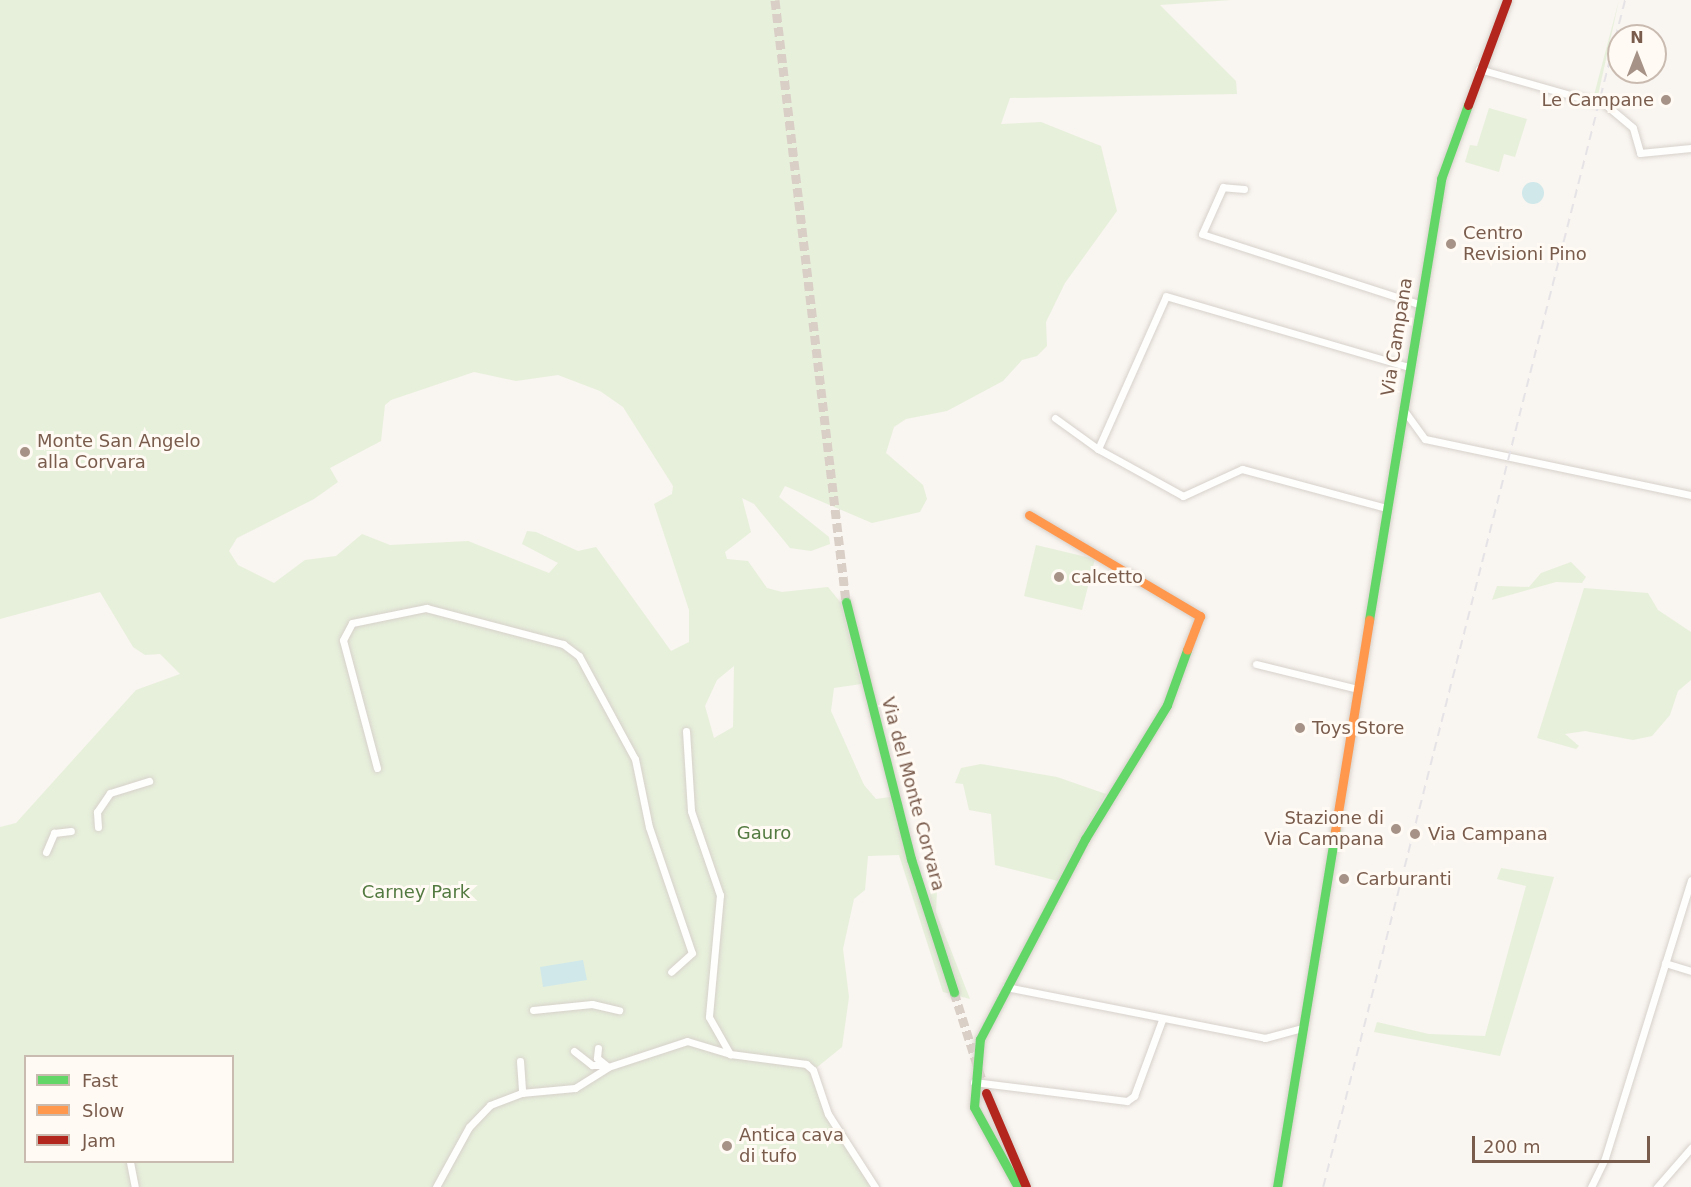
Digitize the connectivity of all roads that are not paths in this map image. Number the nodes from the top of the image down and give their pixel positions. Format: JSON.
{"nodes":[{"id":1,"x":1507,"y":0,"type":"edge"},
{"id":2,"x":1479,"y":69,"type":"junction"},
{"id":3,"x":1595,"y":102,"type":"dead end"},
{"id":4,"x":1606,"y":105,"type":"dead end"},
{"id":5,"x":1691,"y":148,"type":"edge"},
{"id":6,"x":1244,"y":189,"type":"dead end"},
{"id":7,"x":1419,"y":304,"type":"junction"},
{"id":8,"x":1409,"y":367,"type":"junction"},
{"id":9,"x":1403,"y":408,"type":"junction"},
{"id":10,"x":1055,"y":418,"type":"dead end"},
{"id":11,"x":1098,"y":449,"type":"junction"},
{"id":12,"x":1691,"y":495,"type":"edge"},
{"id":13,"x":1387,"y":508,"type":"junction"},
{"id":14,"x":1029,"y":514,"type":"dead end"},
{"id":15,"x":846,"y":602,"type":"tunnel mouth"},
{"id":16,"x":1256,"y":664,"type":"dead end"},
{"id":17,"x":1358,"y":689,"type":"junction"},
{"id":18,"x":686,"y":731,"type":"dead end"},
{"id":19,"x":376,"y":768,"type":"dead end"},
{"id":20,"x":149,"y":781,"type":"dead end"},
{"id":21,"x":98,"y":827,"type":"dead end"},
{"id":22,"x":649,"y":827,"type":"junction"},
{"id":23,"x":640,"y":828,"type":"dead end"},
{"id":24,"x":71,"y":831,"type":"dead end"},
{"id":25,"x":46,"y":852,"type":"dead end"},
{"id":26,"x":1691,"y":880,"type":"edge"},
{"id":27,"x":1665,"y":963,"type":"junction"},
{"id":28,"x":1691,"y":971,"type":"edge"},
{"id":29,"x":671,"y":972,"type":"dead end"},
{"id":30,"x":1006,"y":987,"type":"junction"},
{"id":31,"x":954,"y":993,"type":"tunnel mouth"},
{"id":32,"x":533,"y":1010,"type":"dead end"},
{"id":33,"x":619,"y":1010,"type":"dead end"},
{"id":34,"x":1162,"y":1020,"type":"junction"},
{"id":35,"x":1302,"y":1028,"type":"junction"},
{"id":36,"x":598,"y":1048,"type":"dead end"},
{"id":37,"x":574,"y":1052,"type":"dead end"},
{"id":38,"x":730,"y":1054,"type":"junction"},
{"id":39,"x":520,"y":1061,"type":"dead end"},
{"id":40,"x":606,"y":1066,"type":"junction"},
{"id":41,"x":974,"y":1082,"type":"junction"},
{"id":42,"x":522,"y":1093,"type":"junction"},
{"id":43,"x":986,"y":1093,"type":"tunnel mouth"},
{"id":44,"x":1691,"y":1148,"type":"edge"},
{"id":45,"x":130,"y":1163,"type":"edge"},
{"id":46,"x":135,"y":1187,"type":"edge"},
{"id":47,"x":436,"y":1187,"type":"edge"},
{"id":48,"x":875,"y":1187,"type":"edge"},
{"id":49,"x":1018,"y":1187,"type":"edge"},
{"id":50,"x":1026,"y":1187,"type":"edge"},
{"id":51,"x":1277,"y":1187,"type":"edge"},
{"id":52,"x":1591,"y":1187,"type":"edge"},
{"id":53,"x":1657,"y":1187,"type":"edge"}],
"edges":[{"from":1,"to":2,"type":"street","name":"Via Campana"},
{"from":2,"to":3,"type":"street"},
{"from":2,"to":7,"type":"street","name":"Via Campana"},
{"from":4,"to":5,"type":"street"},
{"from":6,"to":7,"type":"street"},
{"from":7,"to":8,"type":"street","name":"Via Campana"},
{"from":8,"to":9,"type":"street","name":"Via Campana"},
{"from":8,"to":11,"type":"street"},
{"from":9,"to":12,"type":"street"},
{"from":9,"to":13,"type":"street","name":"Via Campana"},
{"from":10,"to":11,"type":"street"},
{"from":11,"to":13,"type":"street"},
{"from":13,"to":17,"type":"street","name":"Via Campana"},
{"from":14,"to":30,"type":"street"},
{"from":15,"to":31,"type":"street","name":"Via del Monte Corvara"},
{"from":16,"to":17,"type":"street"},
{"from":17,"to":35,"type":"street","name":"Via Campana"},
{"from":18,"to":38,"type":"street"},
{"from":19,"to":22,"type":"street"},
{"from":20,"to":21,"type":"street"},
{"from":22,"to":23,"type":"street"},
{"from":22,"to":29,"type":"street"},
{"from":24,"to":25,"type":"street"},
{"from":26,"to":27,"type":"street"},
{"from":27,"to":28,"type":"street"},
{"from":27,"to":52,"type":"street"},
{"from":30,"to":34,"type":"street"},
{"from":30,"to":41,"type":"street"},
{"from":32,"to":33,"type":"street"},
{"from":34,"to":35,"type":"street"},
{"from":34,"to":41,"type":"street"},
{"from":35,"to":51,"type":"street","name":"Via Campana"},
{"from":36,"to":40,"type":"street"},
{"from":37,"to":40,"type":"street"},
{"from":38,"to":40,"type":"street"},
{"from":38,"to":48,"type":"street"},
{"from":39,"to":42,"type":"street"},
{"from":40,"to":42,"type":"street"},
{"from":41,"to":49,"type":"street"},
{"from":42,"to":47,"type":"street"},
{"from":43,"to":50,"type":"street"},
{"from":44,"to":53,"type":"street"},
{"from":45,"to":46,"type":"street"}]}
